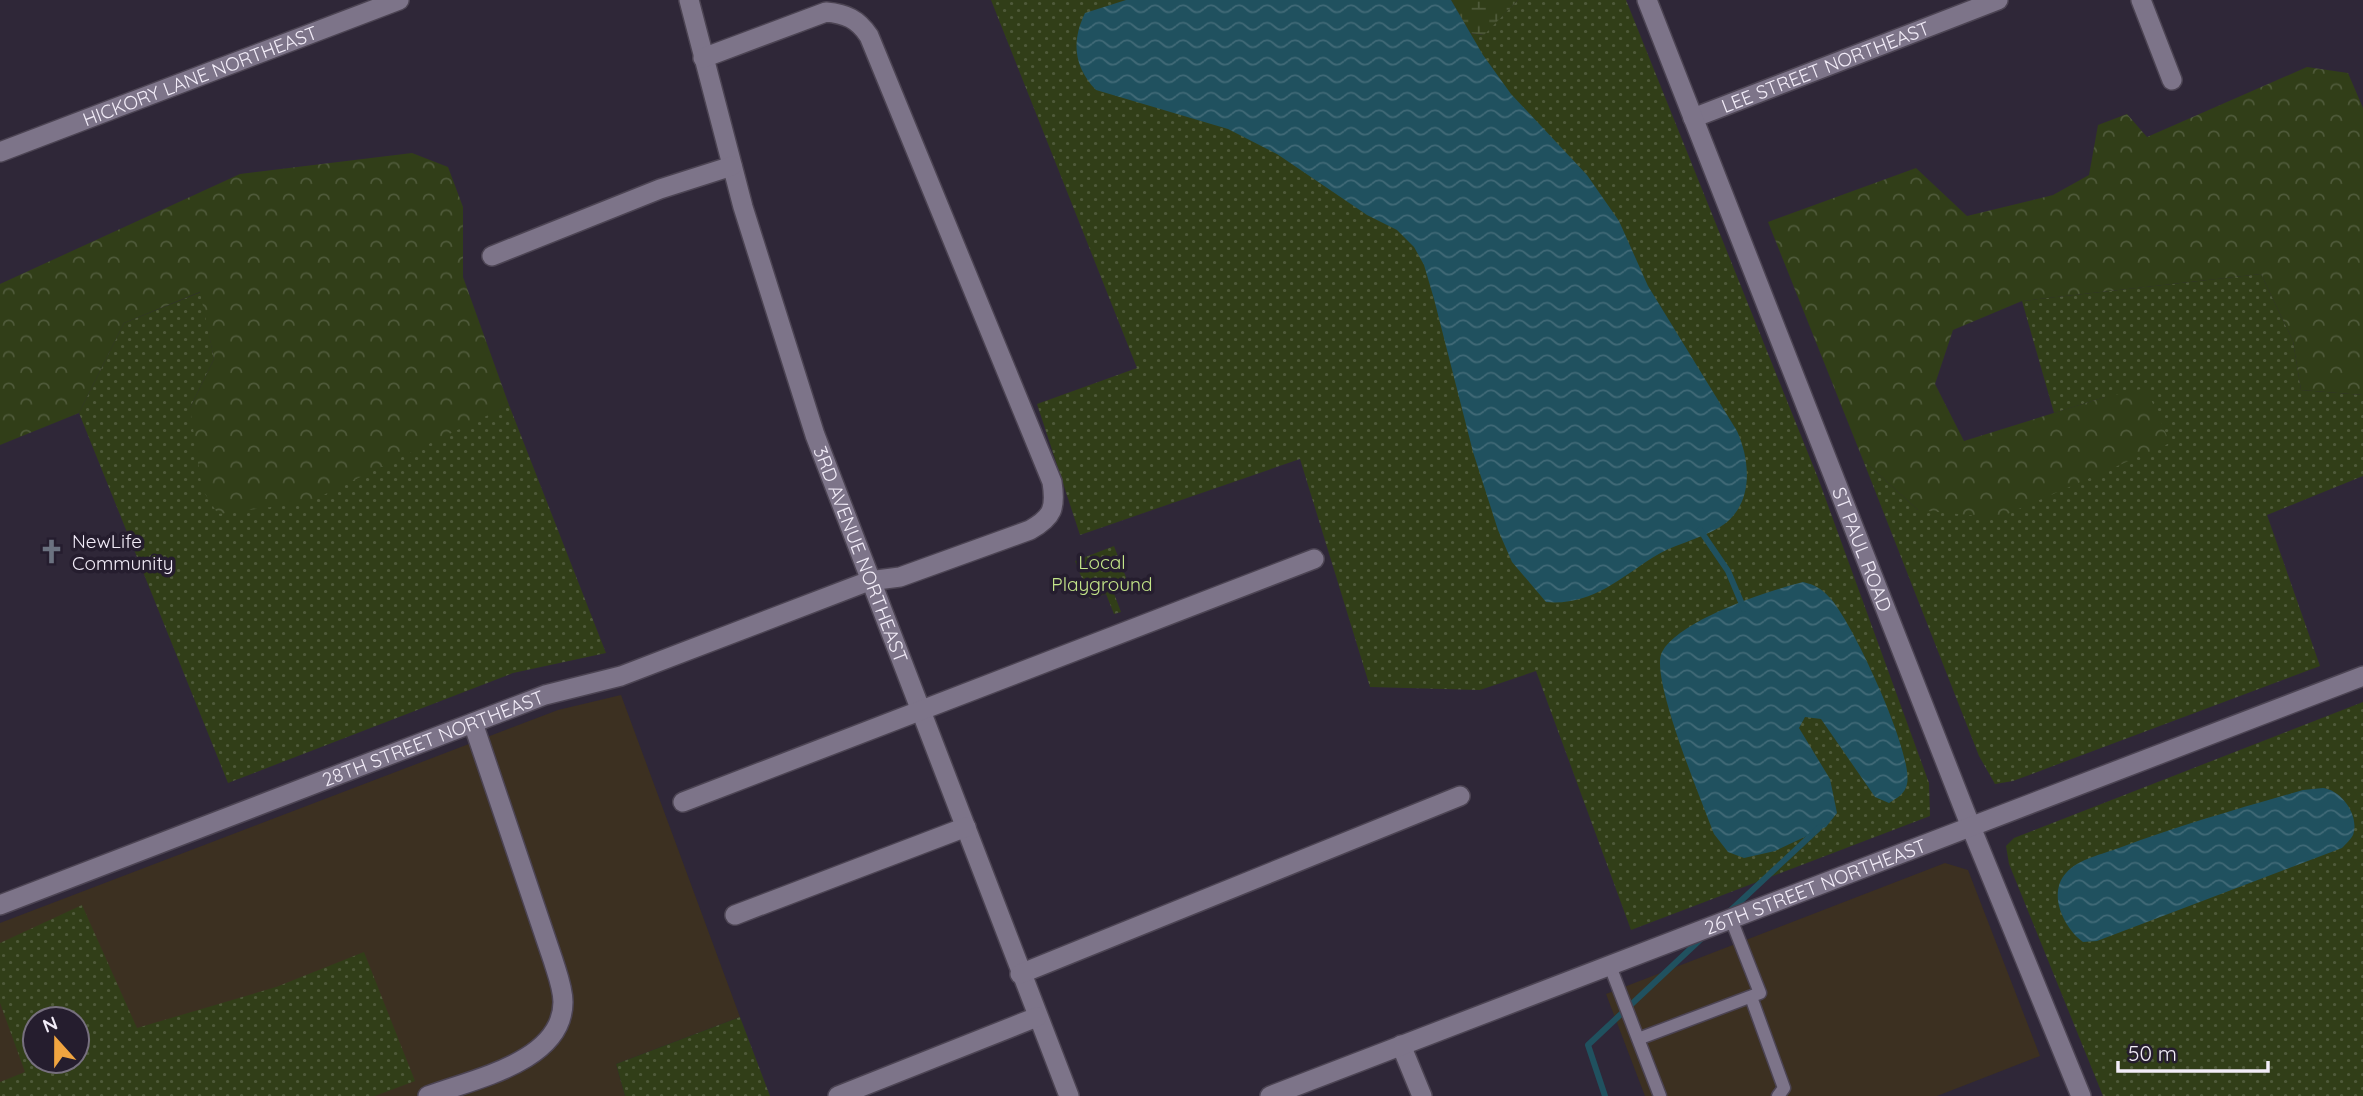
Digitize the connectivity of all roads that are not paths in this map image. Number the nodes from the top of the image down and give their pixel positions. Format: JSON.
{"nodes":[{"id":1,"x":399,"y":0,"type":"edge"},
{"id":2,"x":689,"y":0,"type":"edge"},
{"id":3,"x":1647,"y":0,"type":"edge"},
{"id":4,"x":1998,"y":0,"type":"edge"},
{"id":5,"x":2141,"y":0,"type":"edge"},
{"id":6,"x":703,"y":58,"type":"junction"},
{"id":7,"x":2172,"y":80,"type":"dead end"},
{"id":8,"x":1693,"y":118,"type":"junction"},
{"id":9,"x":0,"y":152,"type":"edge"},
{"id":10,"x":732,"y":166,"type":"junction"},
{"id":11,"x":492,"y":256,"type":"dead end"},
{"id":12,"x":1314,"y":559,"type":"dead end"},
{"id":13,"x":869,"y":581,"type":"junction"},
{"id":14,"x":2363,"y":676,"type":"edge"},
{"id":15,"x":920,"y":711,"type":"junction"},
{"id":16,"x":473,"y":723,"type":"junction"},
{"id":17,"x":1460,"y":796,"type":"dead end"},
{"id":18,"x":683,"y":802,"type":"dead end"},
{"id":19,"x":1971,"y":827,"type":"junction"},
{"id":20,"x":966,"y":828,"type":"junction"},
{"id":21,"x":0,"y":905,"type":"edge"},
{"id":22,"x":735,"y":915,"type":"dead end"},
{"id":23,"x":1731,"y":919,"type":"junction"},
{"id":24,"x":1610,"y":966,"type":"junction"},
{"id":25,"x":1020,"y":974,"type":"junction"},
{"id":26,"x":1751,"y":997,"type":"junction"},
{"id":27,"x":1037,"y":1017,"type":"junction"},
{"id":28,"x":1638,"y":1039,"type":"junction"},
{"id":29,"x":1401,"y":1045,"type":"junction"},
{"id":30,"x":428,"y":1096,"type":"edge"},
{"id":31,"x":838,"y":1096,"type":"edge"},
{"id":32,"x":1069,"y":1096,"type":"edge"},
{"id":33,"x":1270,"y":1096,"type":"edge"},
{"id":34,"x":1422,"y":1096,"type":"edge"},
{"id":35,"x":1660,"y":1096,"type":"edge"},
{"id":36,"x":1778,"y":1096,"type":"edge"},
{"id":37,"x":2081,"y":1096,"type":"edge"}],
"edges":[{"from":1,"to":9,"type":"street","name":"HICKORY LANE NORTHEAST"},
{"from":2,"to":6,"type":"street","name":"3RD AVENUE NORTHEAST"},
{"from":3,"to":8,"type":"street","name":"ST PAUL ROAD"},
{"from":4,"to":8,"type":"street","name":"LEE STREET NORTHEAST"},
{"from":5,"to":7,"type":"street"},
{"from":6,"to":10,"type":"street","name":"3RD AVENUE NORTHEAST"},
{"from":6,"to":13,"type":"street","name":"28TH STREET NORTHEAST"},
{"from":8,"to":19,"type":"street","name":"ST PAUL ROAD"},
{"from":10,"to":11,"type":"street"},
{"from":10,"to":13,"type":"street","name":"3RD AVENUE NORTHEAST"},
{"from":12,"to":15,"type":"street"},
{"from":13,"to":15,"type":"street","name":"3RD AVENUE NORTHEAST"},
{"from":13,"to":16,"type":"street","name":"28TH STREET NORTHEAST"},
{"from":14,"to":19,"type":"street","name":"26TH STREET NORTHEAST"},
{"from":15,"to":18,"type":"street"},
{"from":15,"to":20,"type":"street","name":"3RD AVENUE NORTHEAST"},
{"from":16,"to":21,"type":"street","name":"28TH STREET NORTHEAST"},
{"from":16,"to":30,"type":"street"},
{"from":17,"to":25,"type":"street"},
{"from":19,"to":23,"type":"street","name":"26TH STREET NORTHEAST"},
{"from":19,"to":37,"type":"street","name":"ST PAUL ROAD"},
{"from":20,"to":22,"type":"street"},
{"from":20,"to":25,"type":"street","name":"3RD AVENUE NORTHEAST"},
{"from":23,"to":24,"type":"street","name":"26TH STREET NORTHEAST"},
{"from":23,"to":26,"type":"lane"},
{"from":24,"to":28,"type":"lane"},
{"from":24,"to":29,"type":"street","name":"26TH STREET NORTHEAST"},
{"from":25,"to":27,"type":"street","name":"3RD AVENUE NORTHEAST"},
{"from":26,"to":28,"type":"lane"},
{"from":26,"to":36,"type":"lane"},
{"from":27,"to":31,"type":"street"},
{"from":27,"to":32,"type":"street","name":"3RD AVENUE NORTHEAST"},
{"from":28,"to":35,"type":"lane"},
{"from":29,"to":33,"type":"street","name":"26TH STREET NORTHEAST"},
{"from":29,"to":34,"type":"street"}]}
